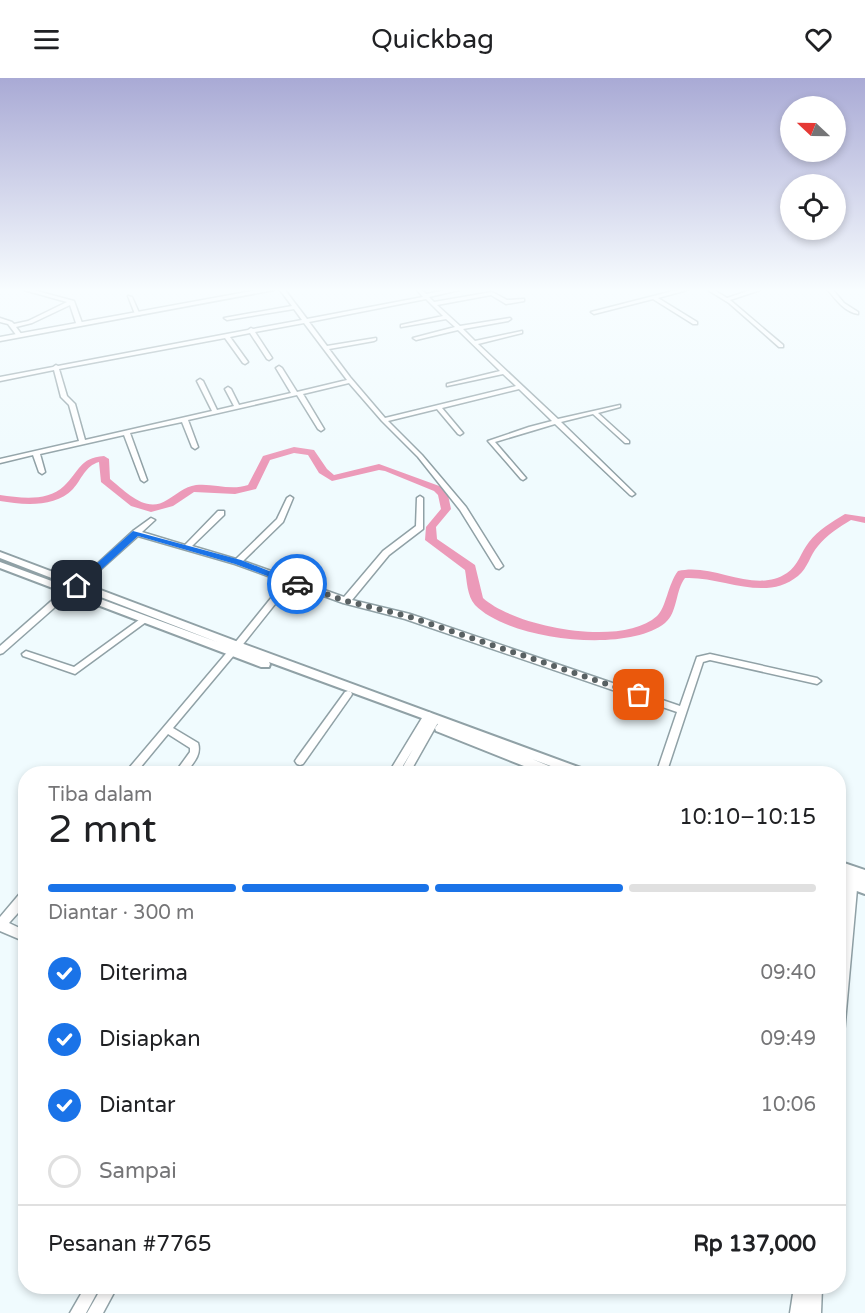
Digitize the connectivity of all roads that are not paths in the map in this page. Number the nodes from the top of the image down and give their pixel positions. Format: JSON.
{"nodes":[{"id":1,"x":159,"y":348,"type":"edge"},
{"id":2,"x":234,"y":348,"type":"edge"},
{"id":3,"x":262,"y":348,"type":"edge"},
{"id":4,"x":326,"y":348,"type":"edge"},
{"id":5,"x":479,"y":348,"type":"edge"},
{"id":6,"x":269,"y":358,"type":"dead end"},
{"id":7,"x":244,"y":362,"type":"dead end"},
{"id":8,"x":56,"y":367,"type":"junction"},
{"id":9,"x":279,"y":368,"type":"dead end"},
{"id":10,"x":504,"y":372,"type":"junction"},
{"id":11,"x":0,"y":380,"type":"edge"},
{"id":12,"x":200,"y":381,"type":"dead end"},
{"id":13,"x":351,"y":381,"type":"junction"},
{"id":14,"x":449,"y":385,"type":"dead end"},
{"id":15,"x":521,"y":387,"type":"junction"},
{"id":16,"x":228,"y":388,"type":"dead end"},
{"id":17,"x":297,"y":394,"type":"junction"},
{"id":18,"x":618,"y":406,"type":"dead end"},
{"id":19,"x":237,"y":407,"type":"junction"},
{"id":20,"x":438,"y":407,"type":"junction"},
{"id":21,"x":215,"y":412,"type":"junction"},
{"id":22,"x":594,"y":412,"type":"junction"},
{"id":23,"x":184,"y":419,"type":"junction"},
{"id":24,"x":384,"y":420,"type":"junction"},
{"id":25,"x":558,"y":421,"type":"junction"},
{"id":26,"x":321,"y":429,"type":"dead end"},
{"id":27,"x":126,"y":432,"type":"junction"},
{"id":28,"x":460,"y":433,"type":"dead end"},
{"id":29,"x":82,"y":442,"type":"junction"},
{"id":30,"x":627,"y":442,"type":"dead end"},
{"id":31,"x":195,"y":447,"type":"dead end"},
{"id":32,"x":36,"y":453,"type":"junction"},
{"id":33,"x":0,"y":461,"type":"edge"},
{"id":34,"x":42,"y":472,"type":"dead end"},
{"id":35,"x":523,"y":478,"type":"dead end"},
{"id":36,"x":144,"y":480,"type":"dead end"},
{"id":37,"x":632,"y":494,"type":"dead end"},
{"id":38,"x":290,"y":498,"type":"dead end"},
{"id":39,"x":420,"y":498,"type":"dead end"},
{"id":40,"x":221,"y":513,"type":"dead end"},
{"id":41,"x":152,"y":520,"type":"dead end"},
{"id":42,"x":136,"y":533,"type":"junction"},
{"id":43,"x":188,"y":546,"type":"junction"},
{"id":44,"x":0,"y":555,"type":"edge"},
{"id":45,"x":238,"y":562,"type":"junction"},
{"id":46,"x":0,"y":566,"type":"edge"},
{"id":47,"x":499,"y":566,"type":"dead end"},
{"id":48,"x":289,"y":581,"type":"junction"},
{"id":49,"x":73,"y":589,"type":"junction"},
{"id":50,"x":346,"y":601,"type":"junction"},
{"id":51,"x":143,"y":620,"type":"junction"},
{"id":52,"x":234,"y":649,"type":"junction"},
{"id":53,"x":0,"y":651,"type":"edge"},
{"id":54,"x":26,"y":654,"type":"dead end"},
{"id":55,"x":817,"y":681,"type":"dead end"},
{"id":56,"x":348,"y":694,"type":"junction"},
{"id":57,"x":682,"y":710,"type":"junction"},
{"id":58,"x":430,"y":721,"type":"junction"},
{"id":59,"x":167,"y":729,"type":"junction"},
{"id":60,"x":300,"y":761,"type":"dead end"},
{"id":61,"x":136,"y":766,"type":"edge"},
{"id":62,"x":185,"y":766,"type":"edge"},
{"id":63,"x":399,"y":766,"type":"edge"},
{"id":64,"x":408,"y":766,"type":"edge"},
{"id":65,"x":538,"y":766,"type":"edge"},
{"id":66,"x":562,"y":766,"type":"edge"},
{"id":67,"x":664,"y":766,"type":"edge"},
{"id":68,"x":850,"y":877,"type":"edge"},
{"id":69,"x":846,"y":895,"type":"edge"},
{"id":70,"x":18,"y":904,"type":"edge"},
{"id":71,"x":0,"y":925,"type":"edge"},
{"id":72,"x":846,"y":929,"type":"edge"},
{"id":73,"x":18,"y":933,"type":"edge"},
{"id":74,"x":89,"y":1294,"type":"edge"},
{"id":75,"x":106,"y":1294,"type":"edge"},
{"id":76,"x":800,"y":1294,"type":"edge"},
{"id":77,"x":814,"y":1294,"type":"edge"},
{"id":78,"x":78,"y":1313,"type":"edge"},
{"id":79,"x":95,"y":1313,"type":"edge"},
{"id":80,"x":798,"y":1313,"type":"edge"},
{"id":81,"x":813,"y":1313,"type":"edge"}],
"edges":[{"from":1,"to":8,"type":"street"},
{"from":2,"to":7,"type":"street"},
{"from":3,"to":6,"type":"street"},
{"from":4,"to":13,"type":"street"},
{"from":5,"to":10,"type":"street"},
{"from":8,"to":11,"type":"street"},
{"from":8,"to":29,"type":"street"},
{"from":9,"to":17,"type":"street"},
{"from":10,"to":14,"type":"street"},
{"from":10,"to":15,"type":"street"},
{"from":12,"to":21,"type":"street"},
{"from":13,"to":17,"type":"street"},
{"from":13,"to":24,"type":"street"},
{"from":15,"to":20,"type":"street"},
{"from":15,"to":25,"type":"street"},
{"from":16,"to":19,"type":"street"},
{"from":17,"to":19,"type":"street"},
{"from":17,"to":26,"type":"street"},
{"from":18,"to":22,"type":"street"},
{"from":19,"to":21,"type":"street"},
{"from":20,"to":24,"type":"street"},
{"from":20,"to":28,"type":"street"},
{"from":21,"to":23,"type":"street"},
{"from":22,"to":25,"type":"street"},
{"from":22,"to":30,"type":"street"},
{"from":23,"to":27,"type":"street"},
{"from":23,"to":31,"type":"street"},
{"from":24,"to":47,"type":"street"},
{"from":25,"to":35,"type":"street"},
{"from":25,"to":37,"type":"street"},
{"from":27,"to":29,"type":"street"},
{"from":27,"to":36,"type":"street"},
{"from":29,"to":32,"type":"street"},
{"from":32,"to":33,"type":"street"},
{"from":32,"to":34,"type":"street"},
{"from":38,"to":45,"type":"street"},
{"from":39,"to":50,"type":"street"},
{"from":40,"to":43,"type":"street"},
{"from":41,"to":42,"type":"street"},
{"from":42,"to":43,"type":"street"},
{"from":42,"to":49,"type":"street"},
{"from":43,"to":45,"type":"street"},
{"from":44,"to":49,"type":"street"},
{"from":45,"to":48,"type":"street"},
{"from":46,"to":49,"type":"street"},
{"from":48,"to":50,"type":"street"},
{"from":48,"to":52,"type":"street"},
{"from":49,"to":51,"type":"street"},
{"from":49,"to":52,"type":"street"},
{"from":49,"to":53,"type":"street"},
{"from":50,"to":57,"type":"street"},
{"from":51,"to":52,"type":"street"},
{"from":51,"to":54,"type":"street"},
{"from":52,"to":56,"type":"street"},
{"from":52,"to":58,"type":"street"},
{"from":52,"to":59,"type":"street"},
{"from":55,"to":57,"type":"street"},
{"from":56,"to":58,"type":"street"},
{"from":56,"to":60,"type":"street"},
{"from":57,"to":67,"type":"street"},
{"from":58,"to":63,"type":"street"},
{"from":58,"to":64,"type":"street"},
{"from":58,"to":65,"type":"street"},
{"from":58,"to":66,"type":"street"},
{"from":59,"to":61,"type":"street"},
{"from":59,"to":62,"type":"street"},
{"from":68,"to":69,"type":"street"},
{"from":68,"to":72,"type":"street"},
{"from":70,"to":71,"type":"street"},
{"from":71,"to":73,"type":"street"},
{"from":74,"to":78,"type":"street"},
{"from":75,"to":79,"type":"street"},
{"from":76,"to":80,"type":"street"},
{"from":77,"to":81,"type":"street"}]}
